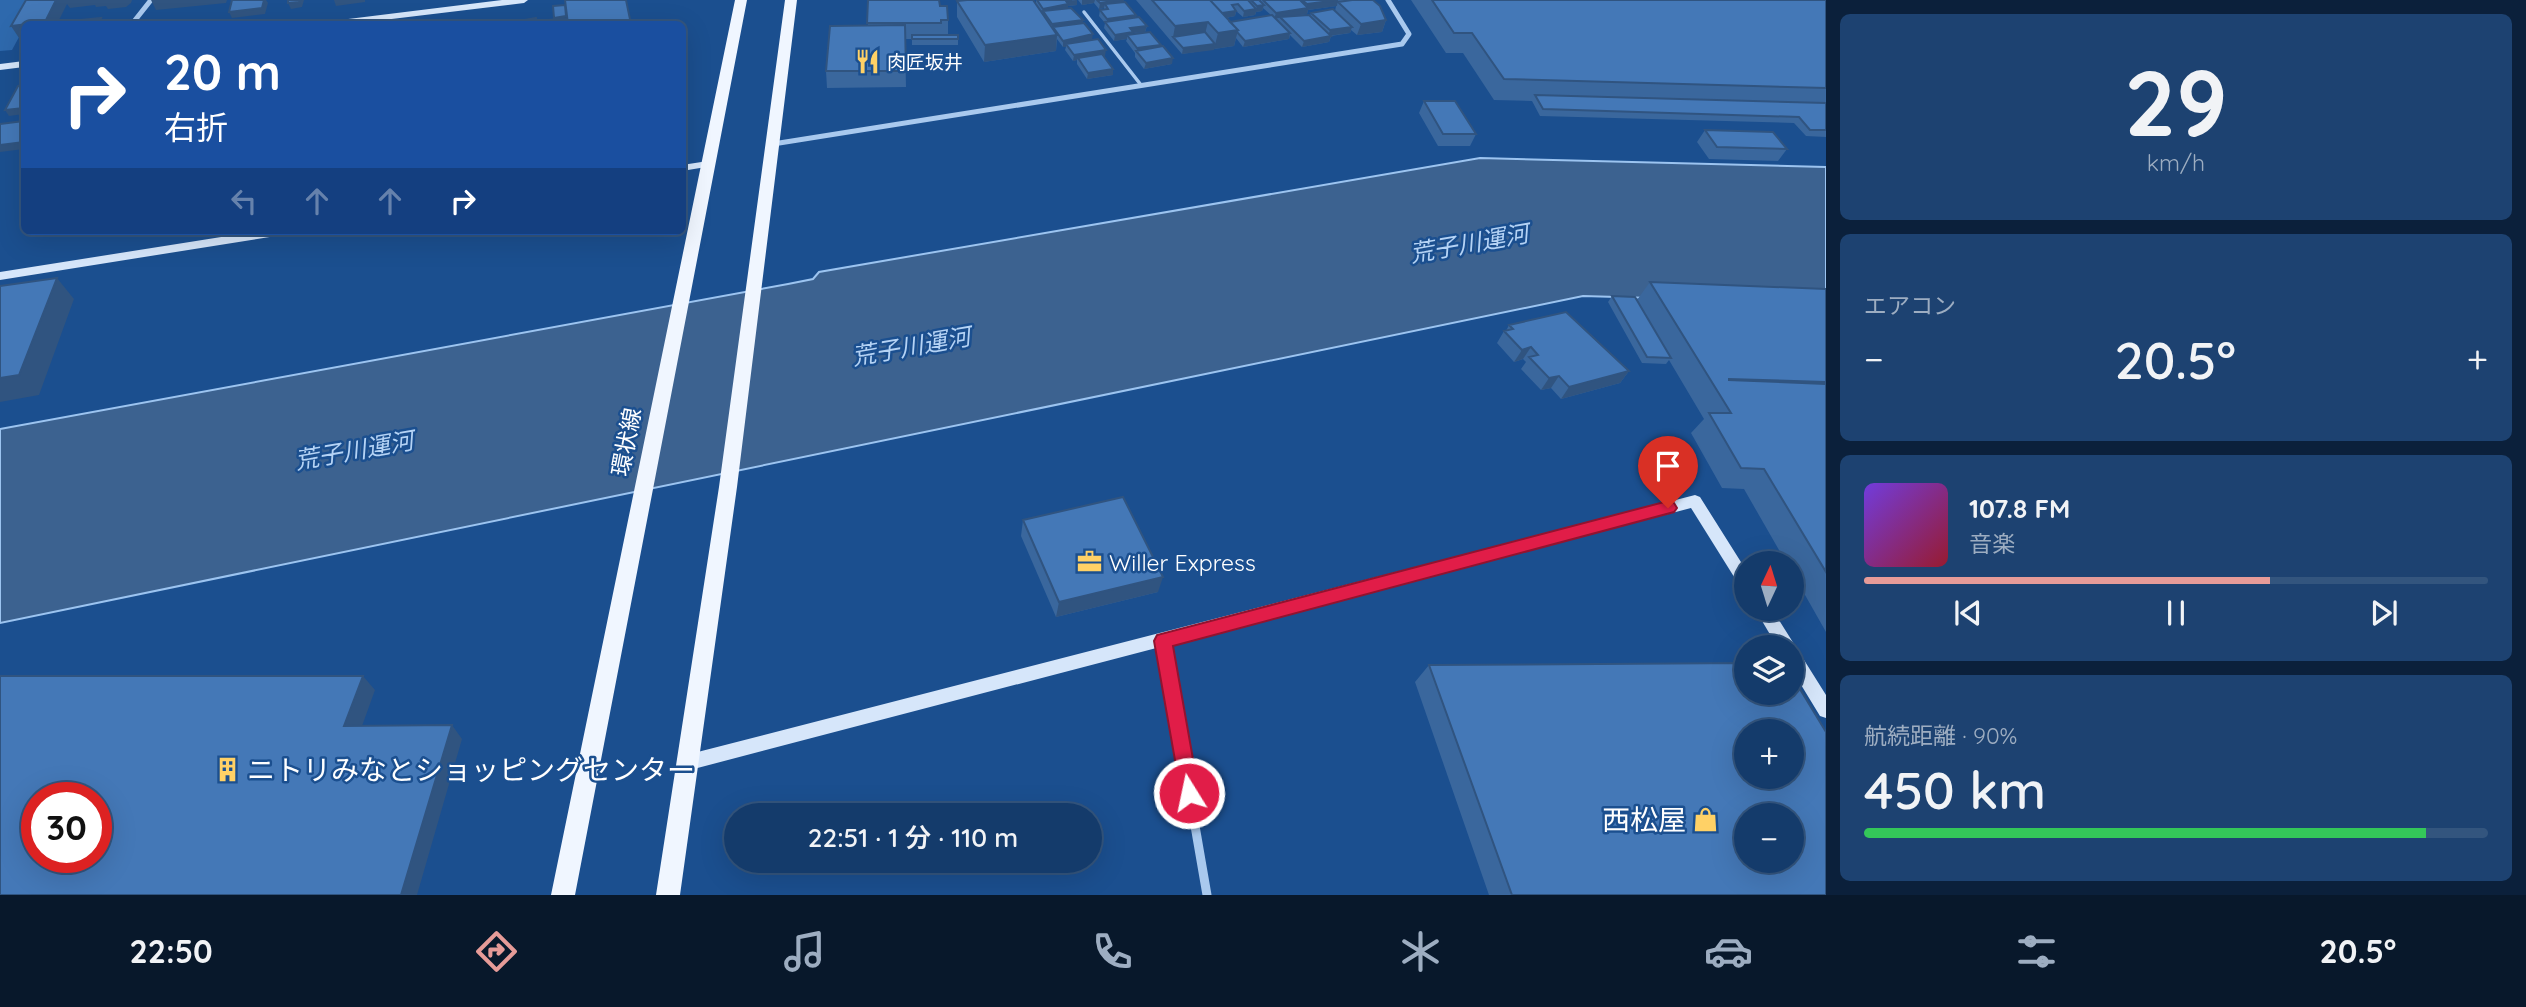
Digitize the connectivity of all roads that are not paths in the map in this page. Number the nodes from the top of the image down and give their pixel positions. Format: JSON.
{"nodes":[{"id":1,"x":151,"y":0,"type":"edge"},
{"id":2,"x":524,"y":0,"type":"edge"},
{"id":3,"x":741,"y":0,"type":"edge"},
{"id":4,"x":791,"y":0,"type":"edge"},
{"id":5,"x":1388,"y":0,"type":"edge"},
{"id":6,"x":508,"y":1,"type":"edge"},
{"id":7,"x":1084,"y":12,"type":"dead end"},
{"id":8,"x":134,"y":21,"type":"edge"},
{"id":9,"x":355,"y":21,"type":"edge"},
{"id":10,"x":21,"y":64,"type":"edge"},
{"id":11,"x":0,"y":67,"type":"edge"},
{"id":12,"x":1141,"y":85,"type":"junction"},
{"id":13,"x":772,"y":144,"type":"junction"},
{"id":14,"x":708,"y":164,"type":"junction"},
{"id":15,"x":686,"y":167,"type":"edge"},
{"id":16,"x":257,"y":235,"type":"edge"},
{"id":17,"x":0,"y":276,"type":"edge"},
{"id":18,"x":1734,"y":564,"type":"edge"},
{"id":19,"x":1163,"y":641,"type":"junction"},
{"id":20,"x":1804,"y":675,"type":"edge"},
{"id":21,"x":1826,"y":710,"type":"edge"},
{"id":22,"x":687,"y":763,"type":"junction"},
{"id":23,"x":563,"y":895,"type":"edge"},
{"id":24,"x":668,"y":895,"type":"edge"},
{"id":25,"x":1207,"y":895,"type":"edge"}],
"edges":[{"from":1,"to":8,"type":"street"},
{"from":2,"to":6,"type":"street"},
{"from":3,"to":14,"type":"main road","name":"環状線"},
{"from":4,"to":13,"type":"main road"},
{"from":5,"to":12,"type":"street"},
{"from":6,"to":9,"type":"street"},
{"from":7,"to":12,"type":"lane"},
{"from":10,"to":11,"type":"street"},
{"from":12,"to":13,"type":"street"},
{"from":13,"to":22,"type":"main road"},
{"from":14,"to":15,"type":"street"},
{"from":14,"to":23,"type":"main road","name":"環状線"},
{"from":16,"to":17,"type":"street"},
{"from":18,"to":19,"type":"street"},
{"from":19,"to":22,"type":"street"},
{"from":19,"to":25,"type":"street"},
{"from":20,"to":21,"type":"street"},
{"from":22,"to":24,"type":"main road"}]}
